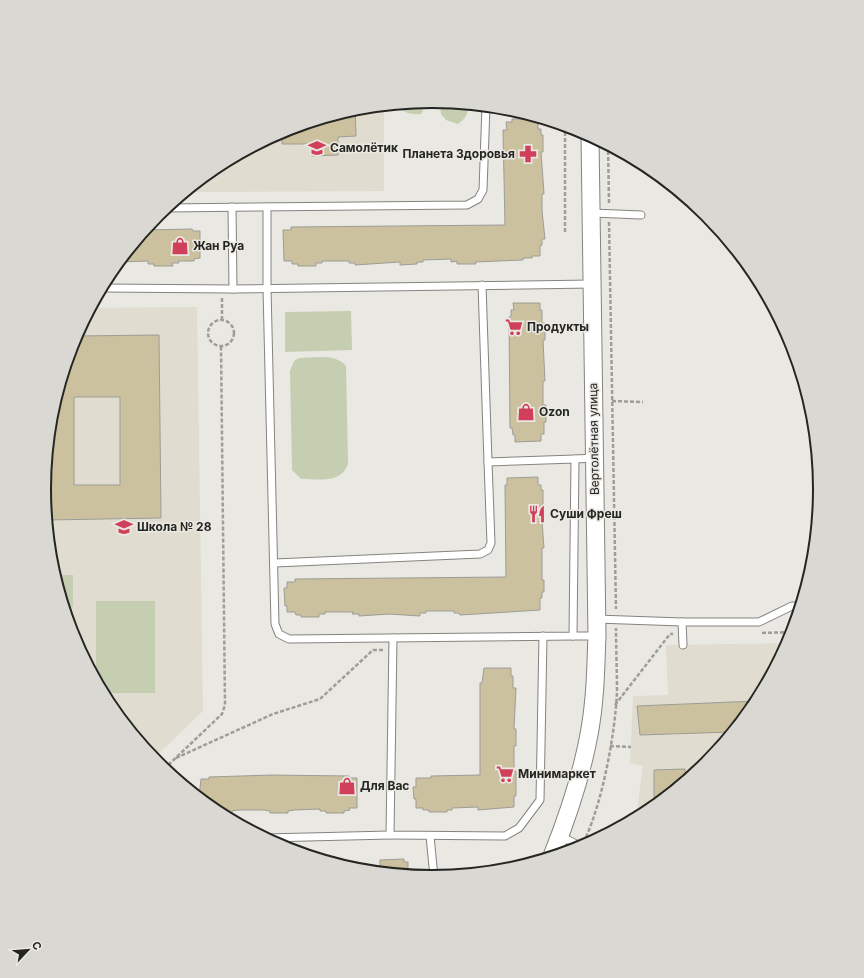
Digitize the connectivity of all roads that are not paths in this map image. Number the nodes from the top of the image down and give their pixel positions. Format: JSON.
{"nodes":[{"id":1,"x":486,"y":112,"type":"edge"},
{"id":2,"x":590,"y":142,"type":"edge"},
{"id":3,"x":232,"y":207,"type":"junction"},
{"id":4,"x":268,"y":207,"type":"junction"},
{"id":5,"x":176,"y":208,"type":"edge"},
{"id":6,"x":591,"y":213,"type":"junction"},
{"id":7,"x":642,"y":215,"type":"dead end"},
{"id":8,"x":592,"y":284,"type":"junction"},
{"id":9,"x":482,"y":285,"type":"junction"},
{"id":10,"x":108,"y":288,"type":"edge"},
{"id":11,"x":267,"y":288,"type":"junction"},
{"id":12,"x":233,"y":289,"type":"junction"},
{"id":13,"x":575,"y":458,"type":"junction"},
{"id":14,"x":594,"y":458,"type":"junction"},
{"id":15,"x":488,"y":462,"type":"junction"},
{"id":16,"x":275,"y":563,"type":"junction"},
{"id":17,"x":795,"y":604,"type":"edge"},
{"id":18,"x":792,"y":606,"type":"joint"},
{"id":19,"x":682,"y":622,"type":"junction"},
{"id":20,"x":597,"y":628,"type":"junction"},
{"id":21,"x":543,"y":636,"type":"junction"},
{"id":22,"x":573,"y":636,"type":"junction"},
{"id":23,"x":393,"y":638,"type":"junction"},
{"id":24,"x":682,"y":645,"type":"dead end"},
{"id":25,"x":390,"y":835,"type":"junction"},
{"id":26,"x":430,"y":836,"type":"junction"},
{"id":27,"x":560,"y":836,"type":"junction"},
{"id":28,"x":278,"y":838,"type":"edge"},
{"id":29,"x":573,"y":843,"type":"edge"},
{"id":30,"x":554,"y":850,"type":"edge"},
{"id":31,"x":433,"y":870,"type":"edge"}],
"edges":[{"from":1,"to":4,"type":"lane"},
{"from":2,"to":6,"type":"street","name":"Вертолётная улица"},
{"from":3,"to":4,"type":"lane"},
{"from":3,"to":5,"type":"lane"},
{"from":3,"to":12,"type":"lane"},
{"from":4,"to":11,"type":"lane"},
{"from":6,"to":7,"type":"lane"},
{"from":6,"to":8,"type":"street","name":"Вертолётная улица"},
{"from":8,"to":9,"type":"lane"},
{"from":8,"to":14,"type":"street","name":"Вертолётная улица"},
{"from":9,"to":11,"type":"lane"},
{"from":9,"to":15,"type":"lane"},
{"from":10,"to":12,"type":"lane"},
{"from":11,"to":12,"type":"lane"},
{"from":11,"to":16,"type":"lane"},
{"from":13,"to":14,"type":"lane"},
{"from":13,"to":15,"type":"lane"},
{"from":13,"to":22,"type":"lane"},
{"from":14,"to":20,"type":"street","name":"Вертолётная улица"},
{"from":15,"to":16,"type":"lane"},
{"from":16,"to":23,"type":"lane"},
{"from":17,"to":18,"type":"lane"},
{"from":18,"to":19,"type":"lane"},
{"from":19,"to":20,"type":"lane"},
{"from":19,"to":24,"type":"lane"},
{"from":20,"to":22,"type":"lane"},
{"from":20,"to":27,"type":"street","name":"Вертолётная улица"},
{"from":21,"to":22,"type":"lane"},
{"from":21,"to":23,"type":"lane"},
{"from":21,"to":26,"type":"lane"},
{"from":23,"to":25,"type":"lane"},
{"from":25,"to":26,"type":"lane"},
{"from":25,"to":28,"type":"lane"},
{"from":26,"to":31,"type":"lane"},
{"from":27,"to":29,"type":"lane"},
{"from":27,"to":30,"type":"street","name":"Вертолётная улица"}]}
